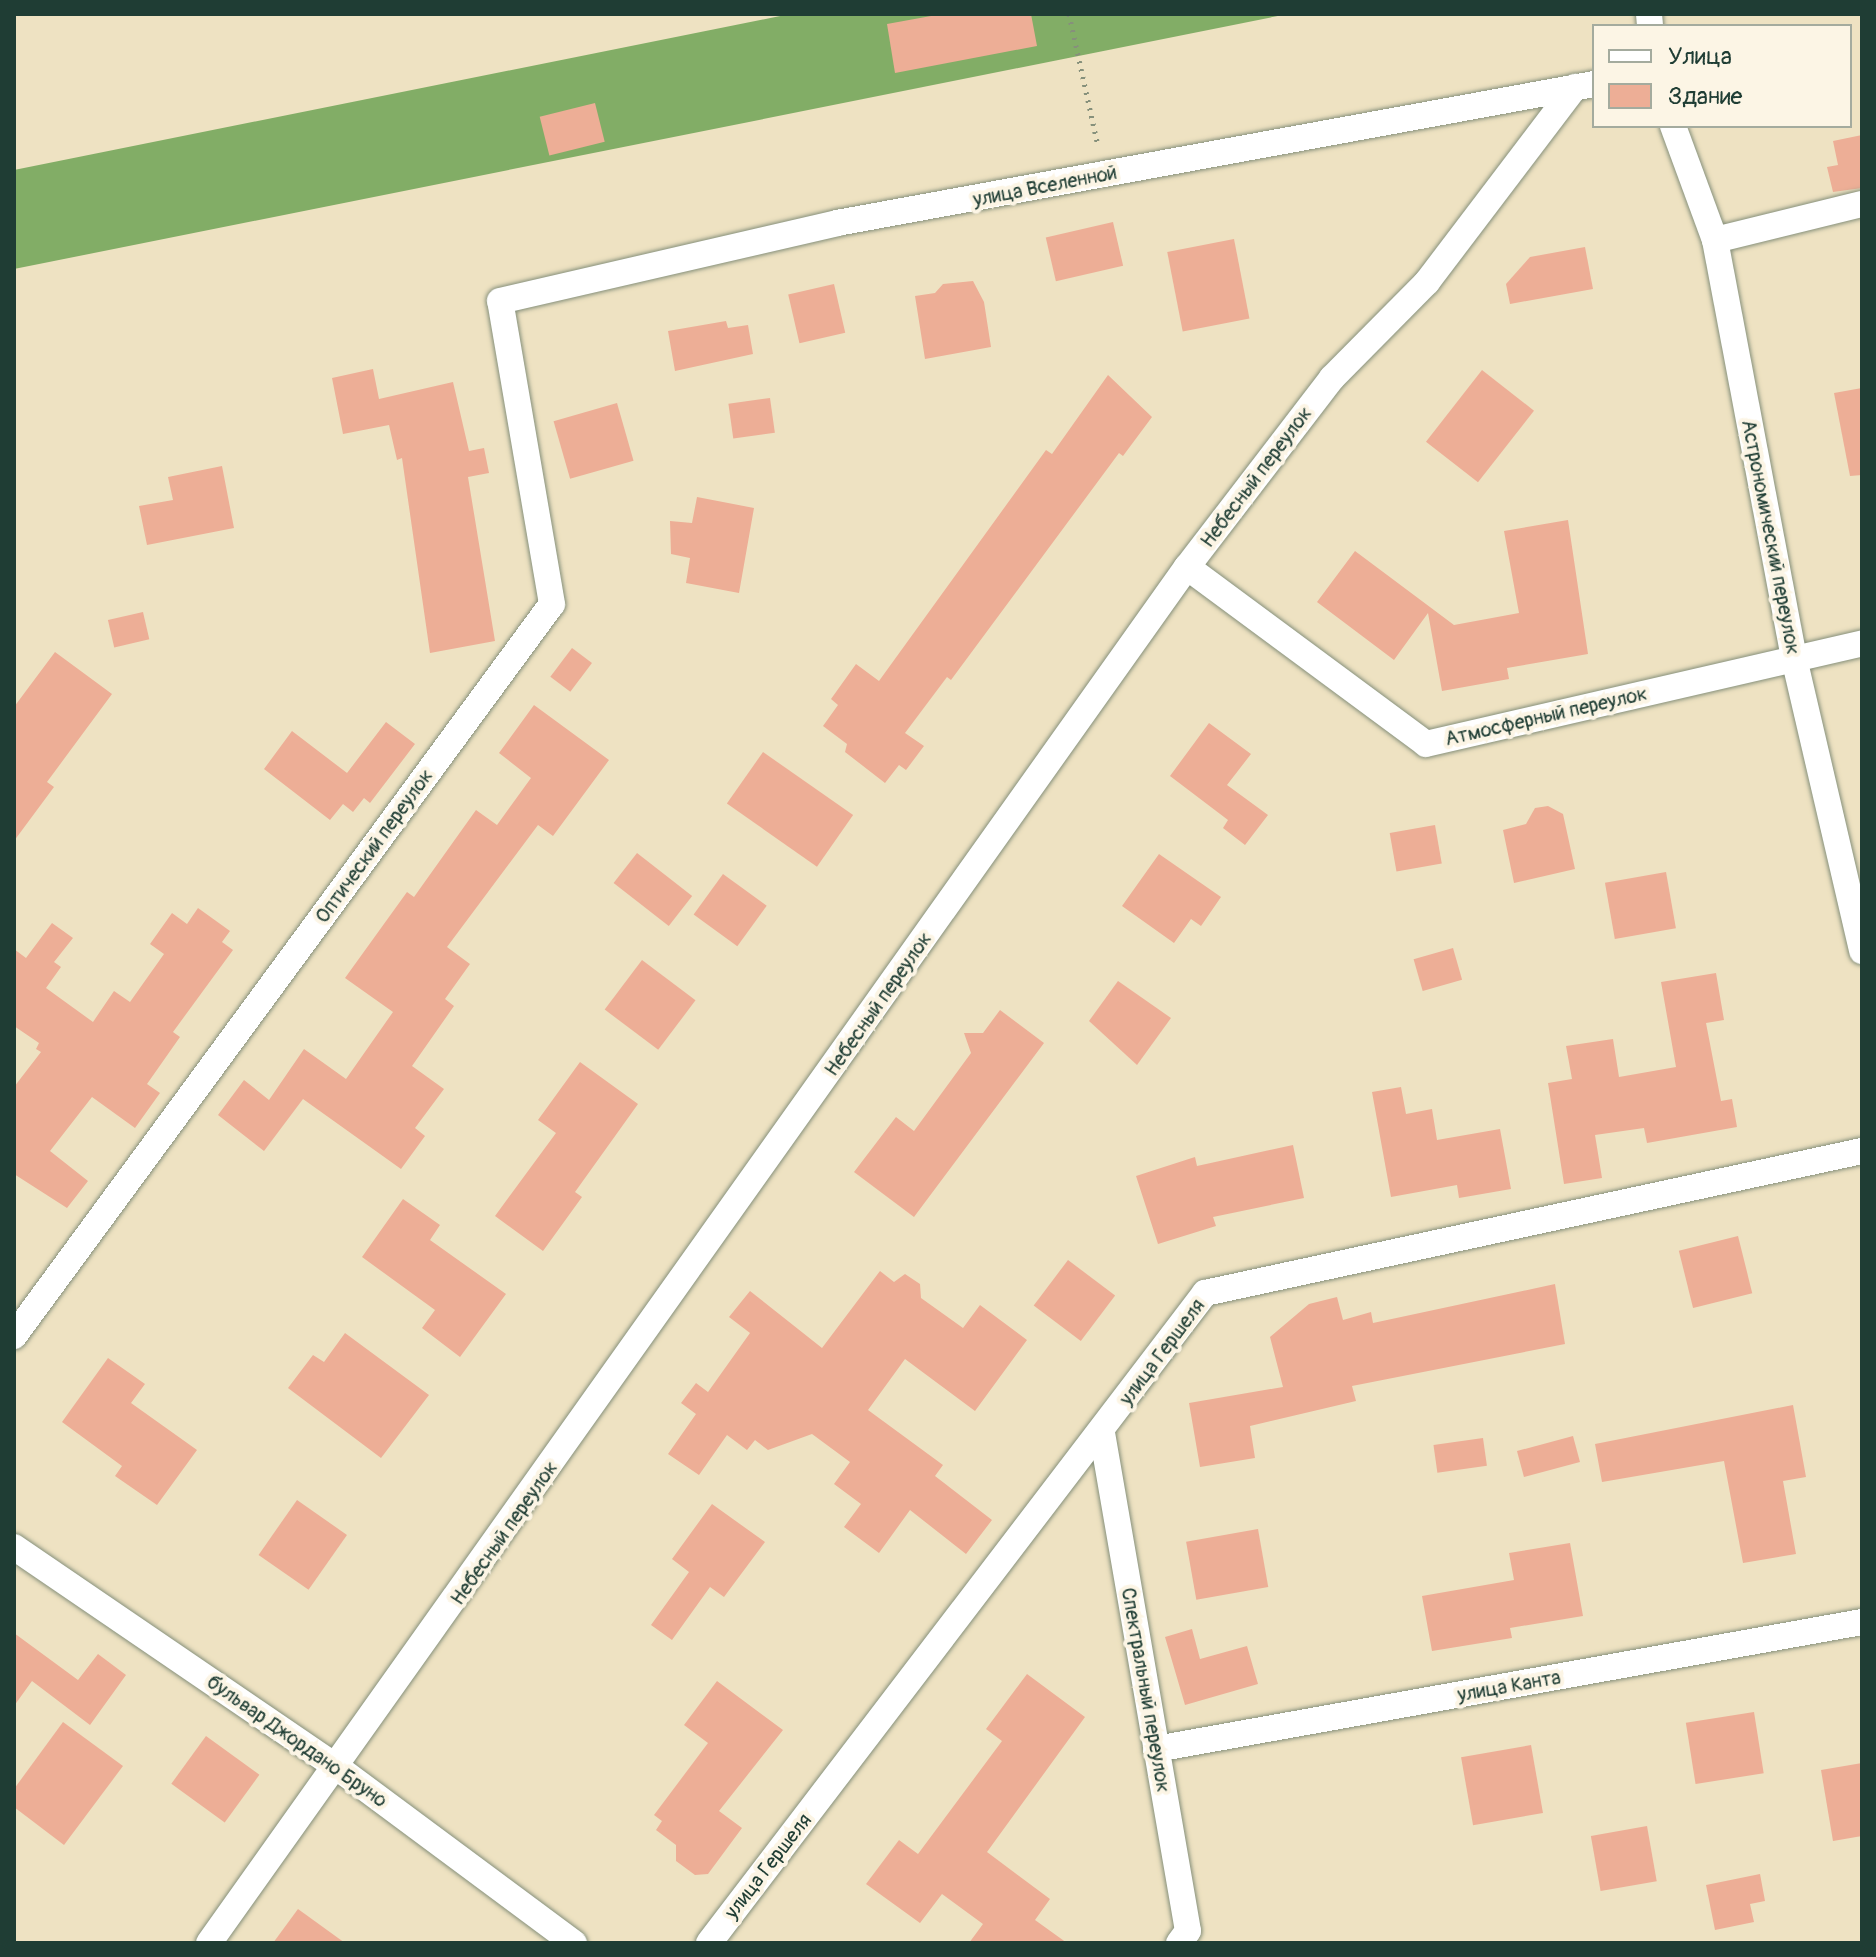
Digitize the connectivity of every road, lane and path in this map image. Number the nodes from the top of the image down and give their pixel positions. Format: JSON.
{"nodes":[{"id":1,"x":1069,"y":14,"type":"edge"},
{"id":2,"x":1585,"y":86,"type":"edge"},
{"id":3,"x":1674,"y":128,"type":"edge"},
{"id":4,"x":1104,"y":174,"type":"junction"},
{"id":5,"x":1862,"y":204,"type":"edge"},
{"id":6,"x":1715,"y":240,"type":"junction"},
{"id":7,"x":500,"y":301,"type":"joint"},
{"id":8,"x":1187,"y":567,"type":"junction"},
{"id":9,"x":1862,"y":643,"type":"edge"},
{"id":10,"x":1794,"y":658,"type":"junction"},
{"id":11,"x":1862,"y":951,"type":"edge"},
{"id":12,"x":1862,"y":1151,"type":"edge"},
{"id":13,"x":14,"y":1336,"type":"edge"},
{"id":14,"x":1102,"y":1433,"type":"junction"},
{"id":15,"x":14,"y":1547,"type":"edge"},
{"id":16,"x":1862,"y":1622,"type":"edge"},
{"id":17,"x":1156,"y":1749,"type":"junction"},
{"id":18,"x":338,"y":1768,"type":"junction"},
{"id":19,"x":209,"y":1943,"type":"edge"},
{"id":20,"x":574,"y":1943,"type":"edge"},
{"id":21,"x":709,"y":1943,"type":"edge"},
{"id":22,"x":1179,"y":1943,"type":"edge"}],
"edges":[{"from":1,"to":4,"type":"path"},
{"from":2,"to":4,"type":"street","name":"улица Вселенной"},
{"from":2,"to":8,"type":"street","name":"Небесный переулок"},
{"from":3,"to":6,"type":"street","name":"Астрономический переулок"},
{"from":4,"to":7,"type":"street","name":"улица Вселенной"},
{"from":5,"to":6,"type":"street"},
{"from":6,"to":10,"type":"street","name":"Астрономический переулок"},
{"from":7,"to":13,"type":"street","name":"Оптический переулок"},
{"from":8,"to":10,"type":"street","name":"Атмосферный переулок"},
{"from":8,"to":18,"type":"street","name":"Небесный переулок"},
{"from":9,"to":10,"type":"street","name":"Атмосферный переулок"},
{"from":10,"to":11,"type":"street","name":"Астрономический переулок"},
{"from":12,"to":14,"type":"street","name":"улица Гершеля"},
{"from":14,"to":17,"type":"street","name":"Спектральный переулок"},
{"from":14,"to":21,"type":"street","name":"улица Гершеля"},
{"from":15,"to":18,"type":"street","name":"бульвар Джордано Бруно"},
{"from":16,"to":17,"type":"street","name":"улица Канта"},
{"from":17,"to":22,"type":"street","name":"Спектральный переулок"},
{"from":18,"to":19,"type":"street","name":"Небесный переулок"},
{"from":18,"to":20,"type":"street","name":"бульвар Джордано Бруно"}]}
